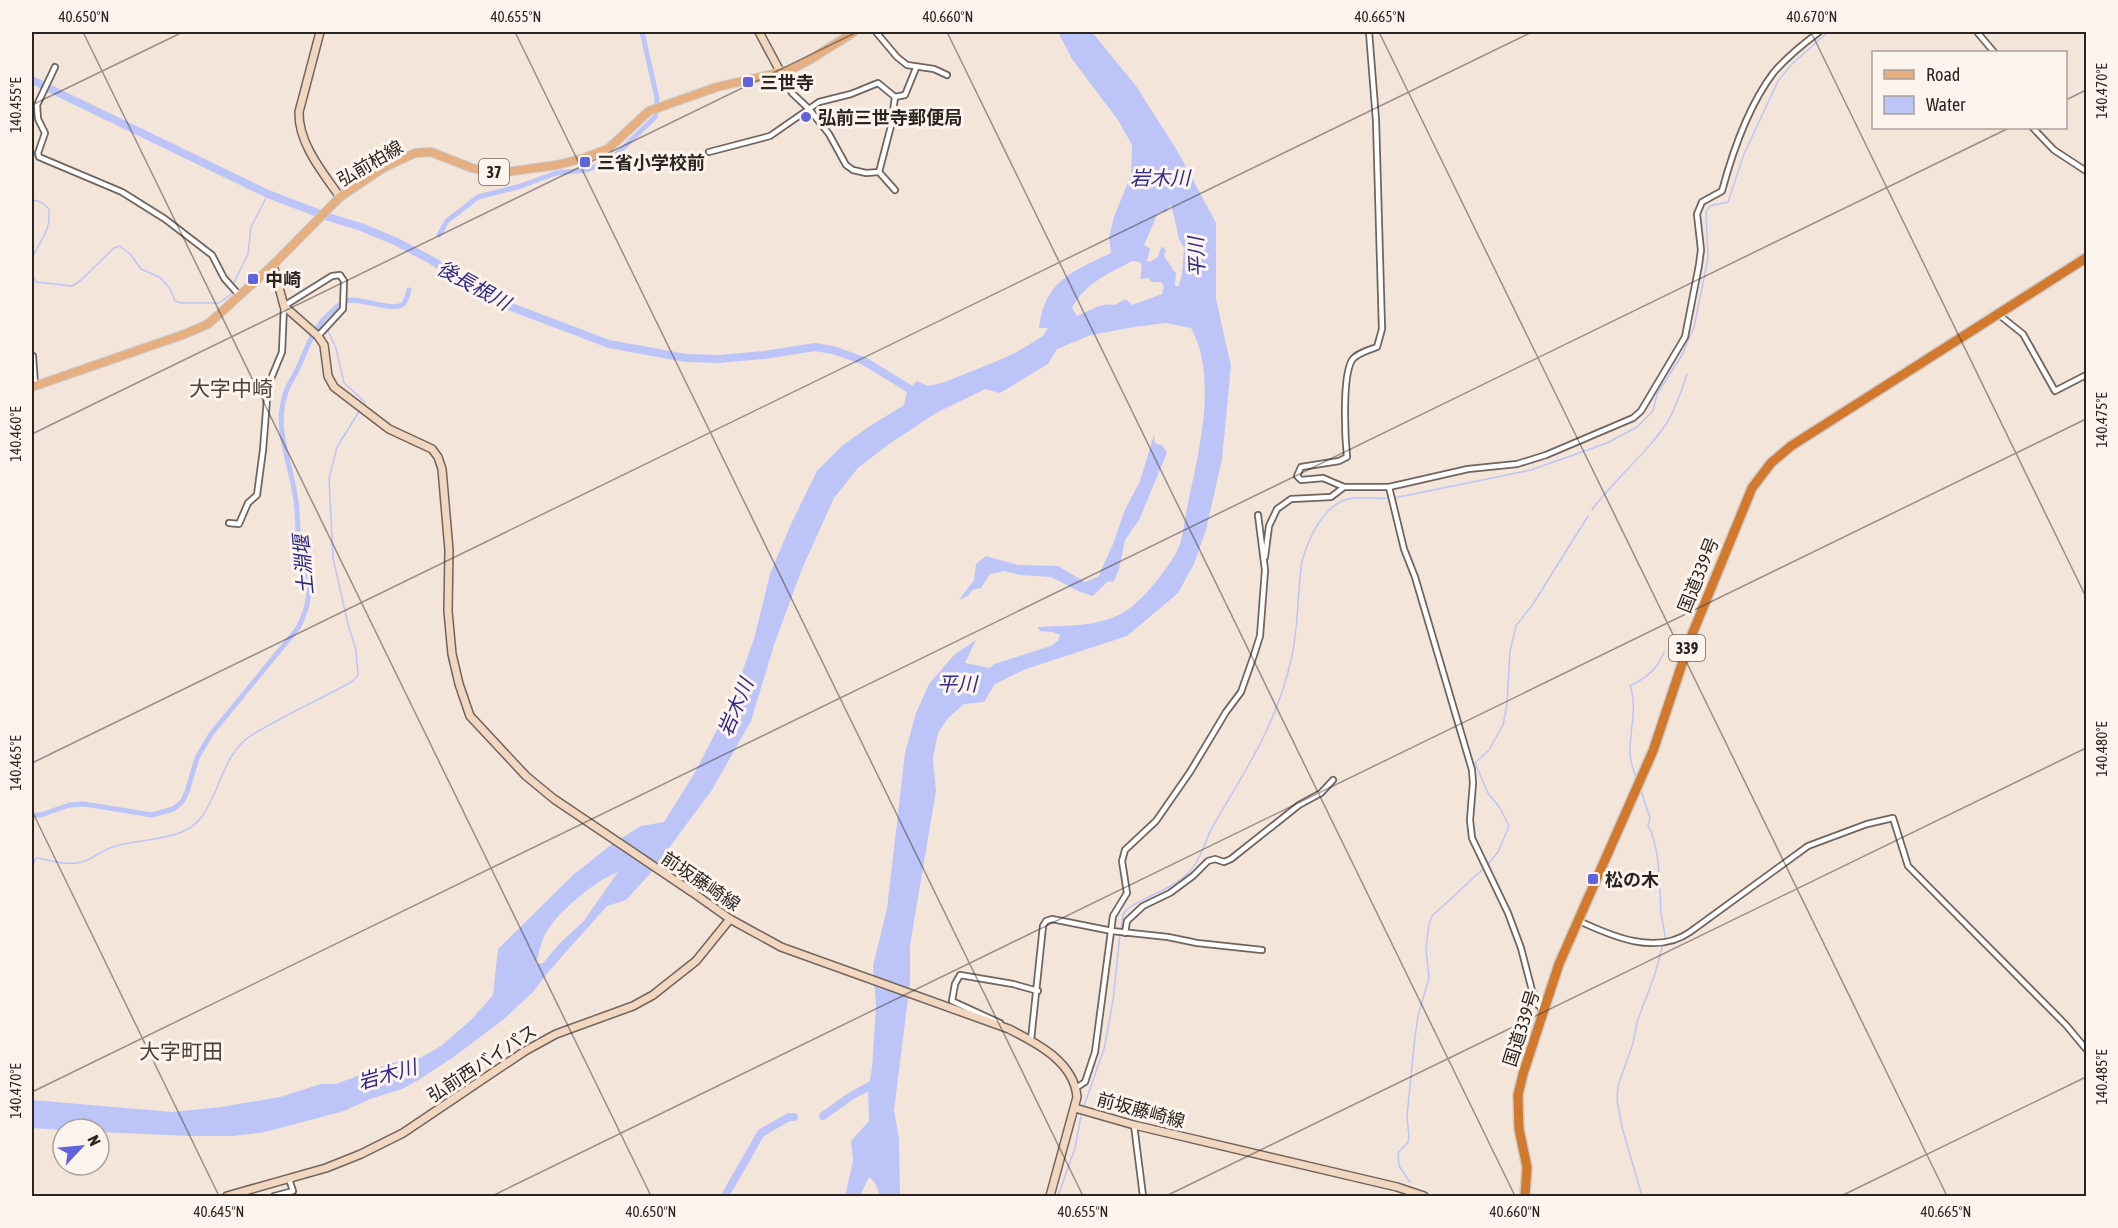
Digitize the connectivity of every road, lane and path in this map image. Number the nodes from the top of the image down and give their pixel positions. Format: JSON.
{"nodes":[{"id":1,"x":320,"y":32,"type":"edge"},
{"id":2,"x":759,"y":32,"type":"edge"},
{"id":3,"x":854,"y":32,"type":"edge"},
{"id":4,"x":876,"y":32,"type":"edge"},
{"id":5,"x":1369,"y":32,"type":"edge"},
{"id":6,"x":1819,"y":32,"type":"edge"},
{"id":7,"x":1977,"y":32,"type":"edge"},
{"id":8,"x":1993,"y":51,"type":"edge"},
{"id":9,"x":54,"y":68,"type":"dead end"},
{"id":10,"x":916,"y":68,"type":"junction"},
{"id":11,"x":781,"y":73,"type":"junction"},
{"id":12,"x":947,"y":75,"type":"dead end"},
{"id":13,"x":895,"y":97,"type":"junction"},
{"id":14,"x":809,"y":109,"type":"junction"},
{"id":15,"x":2034,"y":129,"type":"edge"},
{"id":16,"x":709,"y":152,"type":"dead end"},
{"id":17,"x":2086,"y":171,"type":"edge"},
{"id":18,"x":879,"y":172,"type":"junction"},
{"id":19,"x":895,"y":190,"type":"dead end"},
{"id":20,"x":338,"y":199,"type":"junction"},
{"id":21,"x":2086,"y":258,"type":"edge"},
{"id":22,"x":273,"y":265,"type":"junction"},
{"id":23,"x":239,"y":295,"type":"junction"},
{"id":24,"x":284,"y":306,"type":"junction"},
{"id":25,"x":1998,"y":314,"type":"junction"},
{"id":26,"x":315,"y":333,"type":"junction"},
{"id":27,"x":33,"y":356,"type":"edge"},
{"id":28,"x":2086,"y":375,"type":"edge"},
{"id":29,"x":33,"y":386,"type":"edge"},
{"id":30,"x":1344,"y":487,"type":"junction"},
{"id":31,"x":1389,"y":487,"type":"junction"},
{"id":32,"x":1257,"y":515,"type":"dead end"},
{"id":33,"x":229,"y":523,"type":"dead end"},
{"id":34,"x":1264,"y":557,"type":"junction"},
{"id":35,"x":1333,"y":780,"type":"dead end"},
{"id":36,"x":699,"y":883,"type":"dead end"},
{"id":37,"x":692,"y":892,"type":"junction"},
{"id":38,"x":730,"y":919,"type":"junction"},
{"id":39,"x":1577,"y":920,"type":"junction"},
{"id":40,"x":1114,"y":932,"type":"junction"},
{"id":41,"x":1124,"y":933,"type":"junction"},
{"id":42,"x":1262,"y":950,"type":"dead end"},
{"id":43,"x":1038,"y":991,"type":"junction"},
{"id":44,"x":1543,"y":1010,"type":"junction"},
{"id":45,"x":1002,"y":1027,"type":"junction"},
{"id":46,"x":1031,"y":1040,"type":"junction"},
{"id":47,"x":2086,"y":1049,"type":"edge"},
{"id":48,"x":1076,"y":1088,"type":"junction"},
{"id":49,"x":1075,"y":1108,"type":"junction"},
{"id":50,"x":1134,"y":1125,"type":"junction"},
{"id":51,"x":289,"y":1179,"type":"junction"},
{"id":52,"x":227,"y":1197,"type":"edge"},
{"id":53,"x":274,"y":1197,"type":"edge"},
{"id":54,"x":1050,"y":1197,"type":"edge"},
{"id":55,"x":1143,"y":1197,"type":"edge"},
{"id":56,"x":1424,"y":1197,"type":"edge"},
{"id":57,"x":1526,"y":1197,"type":"edge"}],
"edges":[{"from":1,"to":20,"type":"main road"},
{"from":2,"to":11,"type":"main road"},
{"from":3,"to":11,"type":"main road","name":"弘前柏線","number":"37"},
{"from":4,"to":10,"type":"street"},
{"from":5,"to":30,"type":"street"},
{"from":6,"to":31,"type":"street"},
{"from":7,"to":8,"type":"street"},
{"from":9,"to":23,"type":"street"},
{"from":10,"to":12,"type":"street"},
{"from":10,"to":13,"type":"street"},
{"from":11,"to":14,"type":"street"},
{"from":11,"to":20,"type":"main road","name":"弘前柏線","number":"37"},
{"from":13,"to":14,"type":"street"},
{"from":13,"to":18,"type":"street"},
{"from":14,"to":16,"type":"street"},
{"from":14,"to":18,"type":"street"},
{"from":15,"to":17,"type":"street"},
{"from":18,"to":19,"type":"street"},
{"from":20,"to":22,"type":"main road","name":"弘前柏線","number":"37"},
{"from":21,"to":25,"type":"highway","name":"国道339号","number":"339"},
{"from":22,"to":23,"type":"main road","name":"弘前柏線","number":"37"},
{"from":22,"to":24,"type":"main road"},
{"from":23,"to":29,"type":"main road","name":"弘前柏線","number":"37"},
{"from":24,"to":26,"type":"main road"},
{"from":24,"to":26,"type":"street"},
{"from":24,"to":33,"type":"street"},
{"from":25,"to":28,"type":"street"},
{"from":25,"to":39,"type":"highway","name":"国道339号","number":"339"},
{"from":26,"to":37,"type":"main road","name":"前坂藤崎線"},
{"from":27,"to":29,"type":"street"},
{"from":30,"to":31,"type":"street"},
{"from":30,"to":34,"type":"street"},
{"from":31,"to":44,"type":"street"},
{"from":32,"to":34,"type":"street"},
{"from":34,"to":40,"type":"street"},
{"from":35,"to":41,"type":"street"},
{"from":36,"to":37,"type":"street"},
{"from":37,"to":38,"type":"main road","name":"前坂藤崎線"},
{"from":38,"to":45,"type":"main road","name":"前坂藤崎線"},
{"from":38,"to":51,"type":"main road","name":"弘前西バイパス"},
{"from":39,"to":44,"type":"highway","name":"国道339号","number":"339"},
{"from":39,"to":47,"type":"street"},
{"from":40,"to":41,"type":"street"},
{"from":40,"to":43,"type":"street"},
{"from":40,"to":48,"type":"street"},
{"from":41,"to":42,"type":"street"},
{"from":43,"to":45,"type":"street"},
{"from":43,"to":46,"type":"street"},
{"from":44,"to":57,"type":"highway","name":"国道339号","number":"339"},
{"from":45,"to":46,"type":"main road","name":"前坂藤崎線"},
{"from":46,"to":48,"type":"main road","name":"前坂藤崎線"},
{"from":48,"to":49,"type":"main road","name":"前坂藤崎線"},
{"from":49,"to":50,"type":"main road","name":"前坂藤崎線"},
{"from":49,"to":54,"type":"main road"},
{"from":50,"to":55,"type":"street"},
{"from":50,"to":56,"type":"main road","name":"前坂藤崎線"},
{"from":51,"to":52,"type":"main road","name":"弘前西バイパス"},
{"from":51,"to":53,"type":"street"}]}
